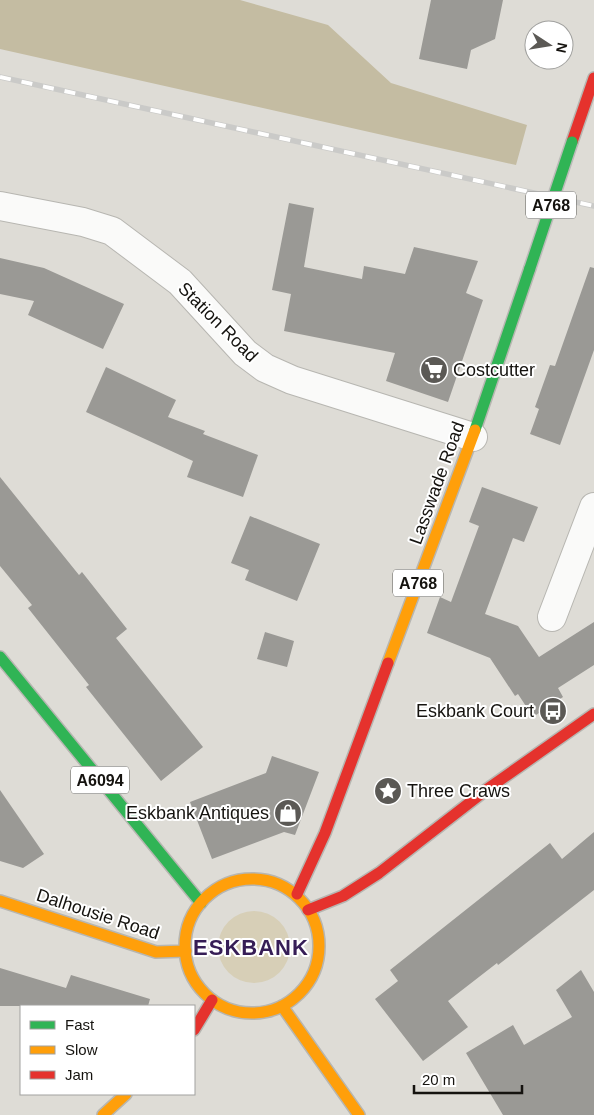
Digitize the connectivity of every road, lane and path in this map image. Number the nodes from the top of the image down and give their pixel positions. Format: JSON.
{"nodes":[{"id":1,"x":594,"y":78,"type":"edge"},
{"id":2,"x":0,"y":206,"type":"edge"},
{"id":3,"x":473,"y":437,"type":"junction"},
{"id":4,"x":594,"y":507,"type":"edge"},
{"id":5,"x":552,"y":617,"type":"dead end"},
{"id":6,"x":0,"y":657,"type":"edge"},
{"id":7,"x":594,"y":714,"type":"edge"},
{"id":8,"x":297,"y":894,"type":"junction"},
{"id":9,"x":0,"y":901,"type":"edge"},
{"id":10,"x":201,"y":903,"type":"junction"},
{"id":11,"x":308,"y":910,"type":"junction"},
{"id":12,"x":186,"y":952,"type":"junction"},
{"id":13,"x":212,"y":1000,"type":"junction"},
{"id":14,"x":282,"y":1006,"type":"junction"},
{"id":15,"x":195,"y":1028,"type":"edge"},
{"id":16,"x":125,"y":1095,"type":"edge"},
{"id":17,"x":103,"y":1115,"type":"edge"},
{"id":18,"x":359,"y":1115,"type":"edge"}],
"edges":[{"from":1,"to":3,"type":"main road","name":"Lasswade Road","number":"A768","bridge":true},
{"from":2,"to":3,"type":"street","name":"Station Road"},
{"from":3,"to":8,"type":"main road","name":"Lasswade Road","number":"A768"},
{"from":4,"to":5,"type":"street"},
{"from":6,"to":10,"type":"main road","number":"A6094"},
{"from":7,"to":11,"type":"main road"},
{"from":8,"to":10,"type":"main road"},
{"from":8,"to":11,"type":"main road"},
{"from":9,"to":12,"type":"main road","name":"Dalhousie Road"},
{"from":10,"to":12,"type":"main road"},
{"from":11,"to":14,"type":"main road"},
{"from":12,"to":13,"type":"main road"},
{"from":13,"to":14,"type":"main road"},
{"from":13,"to":15,"type":"main road"},
{"from":14,"to":18,"type":"main road"},
{"from":16,"to":17,"type":"main road"}]}
